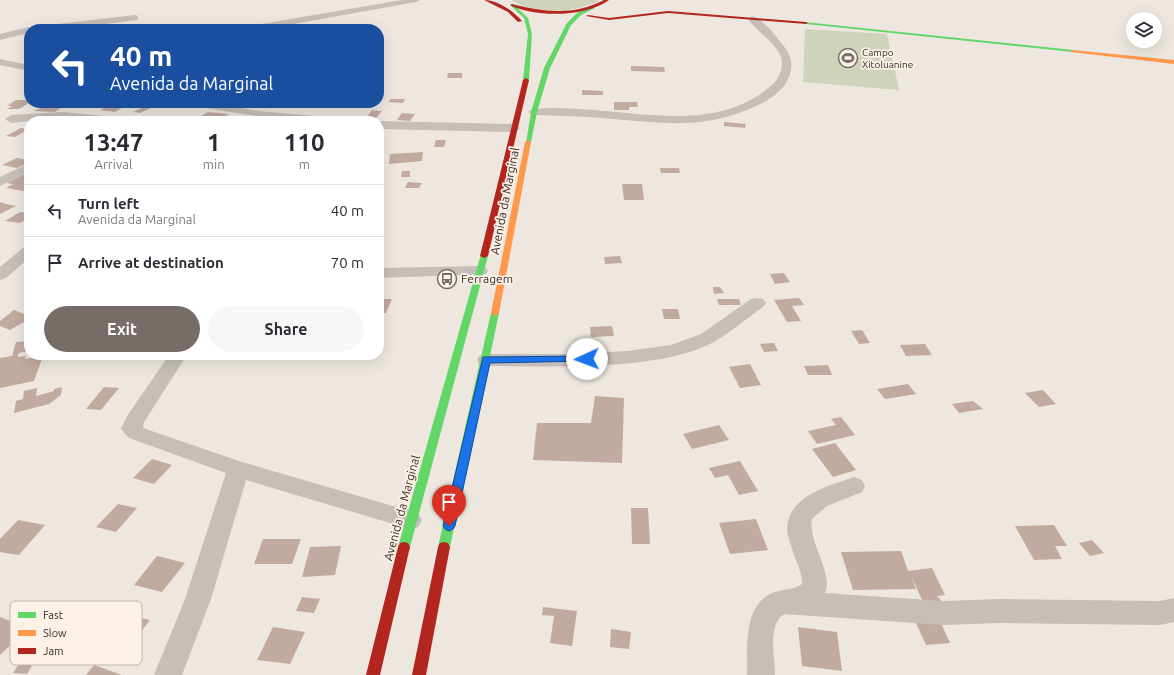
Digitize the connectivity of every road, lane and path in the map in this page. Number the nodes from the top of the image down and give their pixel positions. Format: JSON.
{"nodes":[{"id":1,"x":416,"y":0,"type":"edge"},
{"id":2,"x":486,"y":0,"type":"edge"},
{"id":3,"x":607,"y":0,"type":"edge"},
{"id":4,"x":617,"y":0,"type":"edge"},
{"id":5,"x":506,"y":2,"type":"edge"},
{"id":6,"x":590,"y":12,"type":"junction"},
{"id":7,"x":135,"y":18,"type":"dead end"},
{"id":8,"x":752,"y":19,"type":"junction"},
{"id":9,"x":83,"y":24,"type":"edge"},
{"id":10,"x":279,"y":24,"type":"edge"},
{"id":11,"x":24,"y":31,"type":"edge"},
{"id":12,"x":530,"y":34,"type":"junction"},
{"id":13,"x":0,"y":37,"type":"edge"},
{"id":14,"x":24,"y":59,"type":"edge"},
{"id":15,"x":0,"y":62,"type":"edge"},
{"id":16,"x":1174,"y":62,"type":"edge"},
{"id":17,"x":24,"y":67,"type":"edge"},
{"id":18,"x":222,"y":108,"type":"edge"},
{"id":19,"x":242,"y":112,"type":"junction"},
{"id":20,"x":534,"y":112,"type":"junction"},
{"id":21,"x":50,"y":116,"type":"edge"},
{"id":22,"x":72,"y":116,"type":"edge"},
{"id":23,"x":234,"y":116,"type":"edge"},
{"id":24,"x":280,"y":116,"type":"edge"},
{"id":25,"x":24,"y":118,"type":"edge"},
{"id":26,"x":11,"y":119,"type":"dead end"},
{"id":27,"x":384,"y":125,"type":"edge"},
{"id":28,"x":514,"y":128,"type":"junction"},
{"id":29,"x":24,"y":170,"type":"edge"},
{"id":30,"x":0,"y":182,"type":"edge"},
{"id":31,"x":24,"y":254,"type":"edge"},
{"id":32,"x":480,"y":271,"type":"junction"},
{"id":33,"x":384,"y":273,"type":"edge"},
{"id":34,"x":0,"y":275,"type":"edge"},
{"id":35,"x":757,"y":303,"type":"dead end"},
{"id":36,"x":175,"y":360,"type":"edge"},
{"id":37,"x":486,"y":360,"type":"junction"},
{"id":38,"x":238,"y":469,"type":"junction"},
{"id":39,"x":854,"y":486,"type":"dead end"},
{"id":40,"x":410,"y":520,"type":"junction"},
{"id":41,"x":781,"y":602,"type":"junction"},
{"id":42,"x":1174,"y":610,"type":"edge"},
{"id":43,"x":168,"y":675,"type":"edge"},
{"id":44,"x":373,"y":675,"type":"edge"},
{"id":45,"x":418,"y":675,"type":"edge"},
{"id":46,"x":761,"y":675,"type":"edge"}],
"edges":[{"from":1,"to":10,"type":"street"},
{"from":2,"to":12,"type":"main road"},
{"from":3,"to":6,"type":"main road"},
{"from":4,"to":6,"type":"main road"},
{"from":5,"to":6,"type":"main road"},
{"from":5,"to":12,"type":"main road","name":"Avenida da Marginal"},
{"from":6,"to":8,"type":"main road"},
{"from":6,"to":20,"type":"main road","name":"Avenida da Marginal"},
{"from":7,"to":9,"type":"street"},
{"from":8,"to":16,"type":"main road"},
{"from":8,"to":20,"type":"street"},
{"from":11,"to":13,"type":"street"},
{"from":12,"to":28,"type":"main road","name":"Avenida da Marginal"},
{"from":14,"to":15,"type":"street"},
{"from":15,"to":17,"type":"street"},
{"from":18,"to":19,"type":"street"},
{"from":19,"to":23,"type":"street"},
{"from":19,"to":24,"type":"street"},
{"from":20,"to":37,"type":"main road","name":"Avenida da Marginal"},
{"from":21,"to":22,"type":"street"},
{"from":25,"to":26,"type":"street"},
{"from":27,"to":28,"type":"street"},
{"from":28,"to":32,"type":"main road","name":"Avenida da Marginal"},
{"from":29,"to":30,"type":"street"},
{"from":31,"to":34,"type":"street"},
{"from":32,"to":33,"type":"street"},
{"from":32,"to":40,"type":"main road","name":"Avenida da Marginal"},
{"from":35,"to":37,"type":"street"},
{"from":36,"to":38,"type":"street"},
{"from":37,"to":45,"type":"main road","name":"Avenida da Marginal"},
{"from":38,"to":40,"type":"street"},
{"from":38,"to":43,"type":"street"},
{"from":39,"to":41,"type":"street"},
{"from":40,"to":44,"type":"main road","name":"Avenida da Marginal"},
{"from":41,"to":42,"type":"street"},
{"from":41,"to":46,"type":"street"}]}
